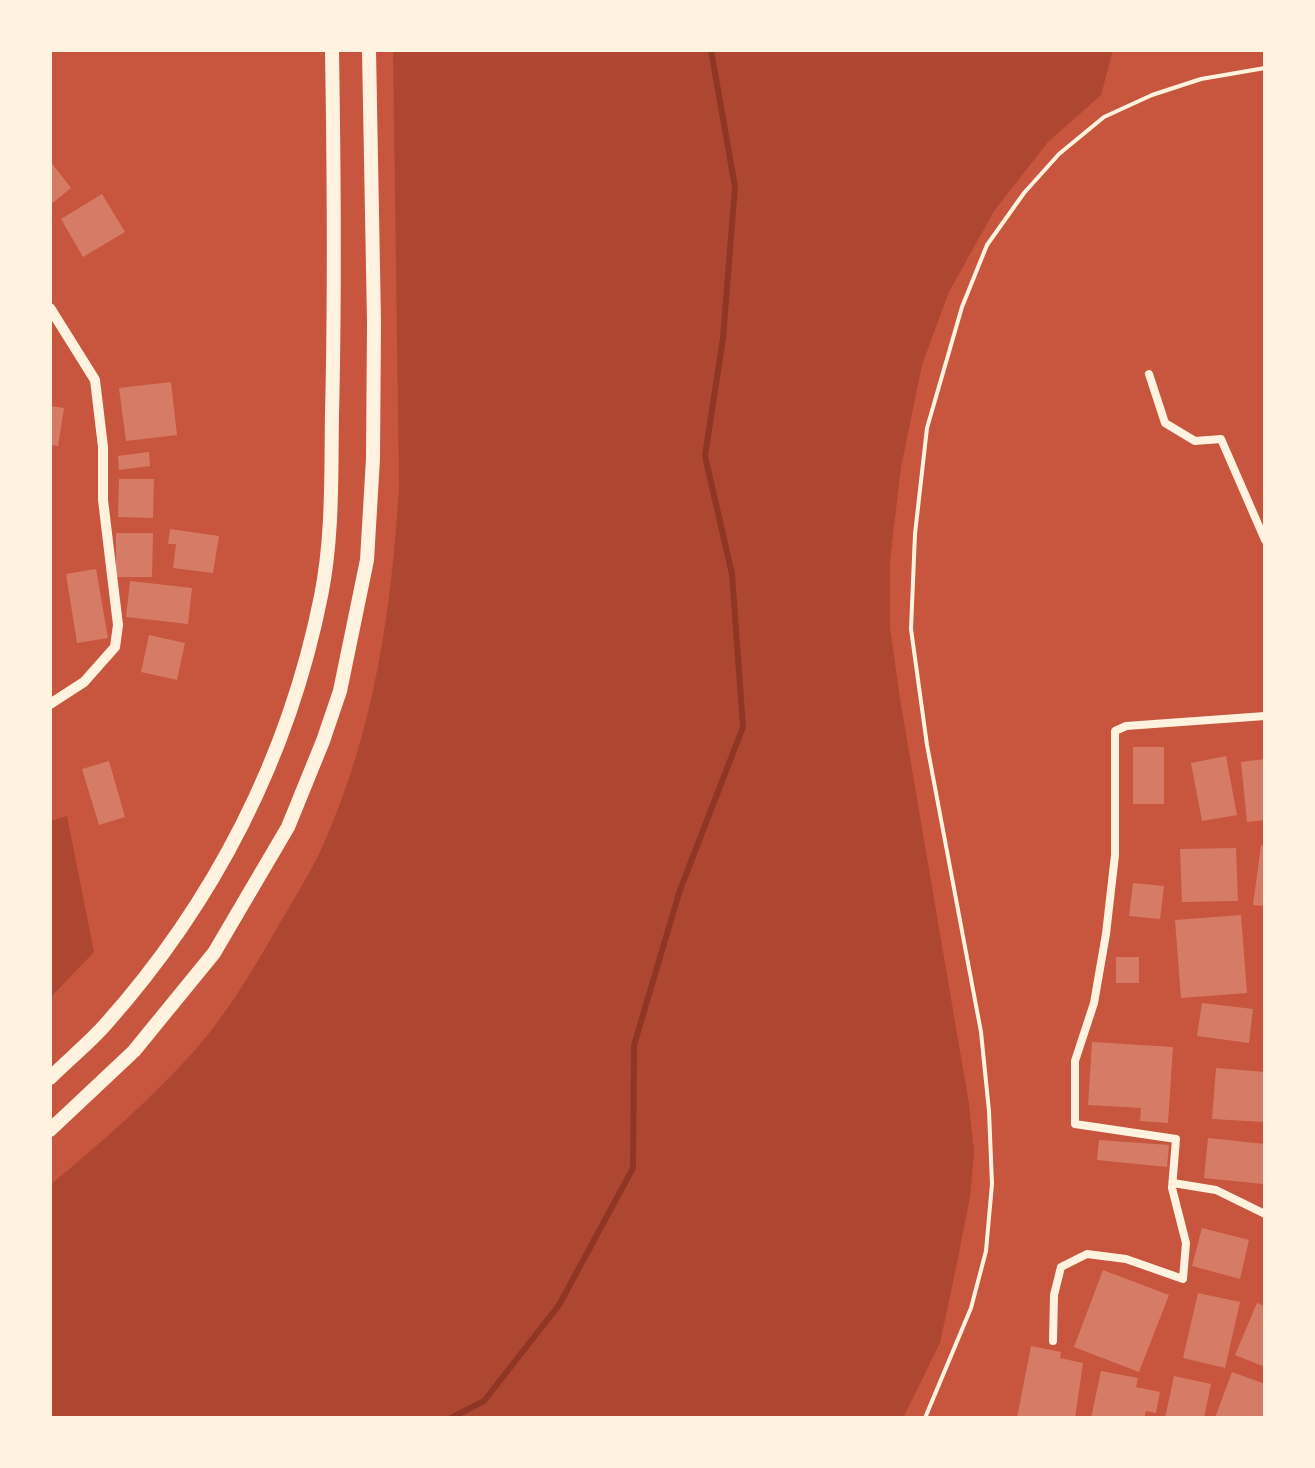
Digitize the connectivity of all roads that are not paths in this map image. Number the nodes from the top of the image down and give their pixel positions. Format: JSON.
{"nodes":[{"id":1,"x":332,"y":50,"type":"edge"},
{"id":2,"x":369,"y":50,"type":"edge"},
{"id":3,"x":1265,"y":68,"type":"edge"},
{"id":4,"x":50,"y":308,"type":"edge"},
{"id":5,"x":1149,"y":374,"type":"dead end"},
{"id":6,"x":1265,"y":540,"type":"edge"},
{"id":7,"x":50,"y":704,"type":"edge"},
{"id":8,"x":1265,"y":716,"type":"edge"},
{"id":9,"x":50,"y":1078,"type":"edge"},
{"id":10,"x":50,"y":1130,"type":"edge"},
{"id":11,"x":1172,"y":1183,"type":"junction"},
{"id":12,"x":1265,"y":1214,"type":"edge"},
{"id":13,"x":1053,"y":1341,"type":"dead end"},
{"id":14,"x":925,"y":1418,"type":"edge"}],
"edges":[{"from":1,"to":9,"type":"highway"},
{"from":2,"to":10,"type":"highway"},
{"from":3,"to":14,"type":"lane"},
{"from":4,"to":7,"type":"street"},
{"from":5,"to":6,"type":"street"},
{"from":8,"to":11,"type":"street"},
{"from":11,"to":12,"type":"street"},
{"from":11,"to":13,"type":"street"}]}
